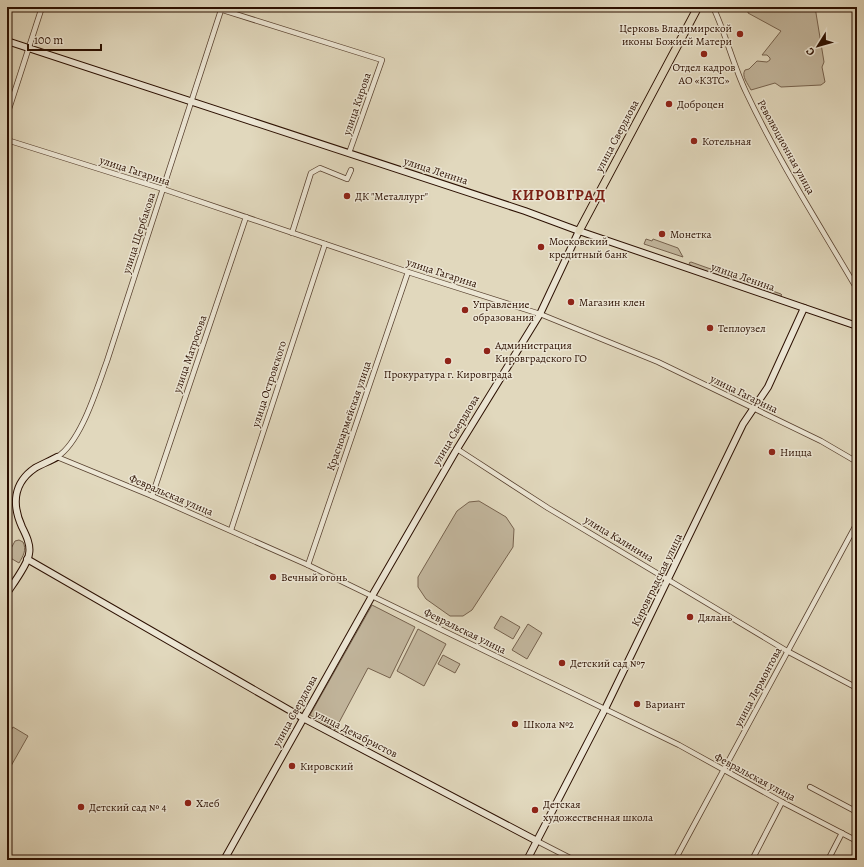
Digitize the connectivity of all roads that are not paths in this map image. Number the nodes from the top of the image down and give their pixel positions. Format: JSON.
{"nodes":[{"id":1,"x":42,"y":7,"type":"edge"},
{"id":2,"x":213,"y":7,"type":"edge"},
{"id":3,"x":698,"y":7,"type":"edge"},
{"id":4,"x":713,"y":7,"type":"edge"},
{"id":5,"x":222,"y":8,"type":"edge"},
{"id":6,"x":7,"y":41,"type":"edge"},
{"id":7,"x":29,"y":49,"type":"junction"},
{"id":8,"x":192,"y":101,"type":"junction"},
{"id":9,"x":7,"y":115,"type":"edge"},
{"id":10,"x":7,"y":140,"type":"edge"},
{"id":11,"x":349,"y":153,"type":"junction"},
{"id":12,"x":351,"y":170,"type":"dead end"},
{"id":13,"x":163,"y":189,"type":"junction"},
{"id":14,"x":246,"y":217,"type":"junction"},
{"id":15,"x":579,"y":231,"type":"junction"},
{"id":16,"x":292,"y":233,"type":"junction"},
{"id":17,"x":325,"y":244,"type":"junction"},
{"id":18,"x":408,"y":272,"type":"junction"},
{"id":19,"x":857,"y":289,"type":"edge"},
{"id":20,"x":804,"y":308,"type":"junction"},
{"id":21,"x":540,"y":314,"type":"junction"},
{"id":22,"x":857,"y":326,"type":"edge"},
{"id":23,"x":754,"y":408,"type":"junction"},
{"id":24,"x":457,"y":449,"type":"junction"},
{"id":25,"x":57,"y":457,"type":"junction"},
{"id":26,"x":857,"y":462,"type":"edge"},
{"id":27,"x":152,"y":496,"type":"junction"},
{"id":28,"x":857,"y":523,"type":"edge"},
{"id":29,"x":231,"y":530,"type":"junction"},
{"id":30,"x":27,"y":559,"type":"junction"},
{"id":31,"x":308,"y":565,"type":"junction"},
{"id":32,"x":668,"y":579,"type":"junction"},
{"id":33,"x":7,"y":594,"type":"edge"},
{"id":34,"x":372,"y":596,"type":"junction"},
{"id":35,"x":788,"y":651,"type":"junction"},
{"id":36,"x":857,"y":688,"type":"edge"},
{"id":37,"x":605,"y":709,"type":"junction"},
{"id":38,"x":303,"y":718,"type":"junction"},
{"id":39,"x":723,"y":770,"type":"junction"},
{"id":40,"x":810,"y":787,"type":"dead end"},
{"id":41,"x":782,"y":802,"type":"junction"},
{"id":42,"x":857,"y":812,"type":"edge"},
{"id":43,"x":842,"y":833,"type":"junction"},
{"id":44,"x":537,"y":841,"type":"junction"},
{"id":45,"x":857,"y":841,"type":"edge"},
{"id":46,"x":224,"y":860,"type":"edge"},
{"id":47,"x":527,"y":860,"type":"edge"},
{"id":48,"x":574,"y":860,"type":"edge"},
{"id":49,"x":675,"y":860,"type":"edge"},
{"id":50,"x":752,"y":860,"type":"edge"},
{"id":51,"x":828,"y":860,"type":"edge"}],
"edges":[{"from":1,"to":7,"type":"street"},
{"from":2,"to":5,"type":"street"},
{"from":3,"to":15,"type":"main road","name":"улица Свердлова"},
{"from":4,"to":19,"type":"street","name":"Революционная улица"},
{"from":5,"to":8,"type":"street","name":"улица Щербакова"},
{"from":5,"to":11,"type":"street","name":"улица Кирова"},
{"from":6,"to":7,"type":"main road","name":"улица Ленина"},
{"from":7,"to":8,"type":"main road","name":"улица Ленина"},
{"from":7,"to":9,"type":"street"},
{"from":8,"to":11,"type":"main road","name":"улица Ленина"},
{"from":8,"to":13,"type":"street","name":"улица Щербакова"},
{"from":10,"to":13,"type":"street","name":"улица Гагарина"},
{"from":11,"to":15,"type":"main road","name":"улица Ленина"},
{"from":12,"to":16,"type":"street"},
{"from":13,"to":14,"type":"street","name":"улица Гагарина"},
{"from":13,"to":25,"type":"street","name":"улица Щербакова"},
{"from":14,"to":16,"type":"street","name":"улица Гагарина"},
{"from":14,"to":27,"type":"street","name":"улица Матросова"},
{"from":15,"to":20,"type":"main road","name":"улица Ленина"},
{"from":15,"to":21,"type":"main road","name":"улица Свердлова"},
{"from":16,"to":17,"type":"street","name":"улица Гагарина"},
{"from":17,"to":18,"type":"street","name":"улица Гагарина"},
{"from":17,"to":29,"type":"street","name":"улица Островского"},
{"from":18,"to":21,"type":"street","name":"улица Гагарина"},
{"from":18,"to":31,"type":"street","name":"Красноармейская улица"},
{"from":20,"to":22,"type":"main road","name":"улица Ленина"},
{"from":20,"to":23,"type":"main road","name":"Кировградская улица"},
{"from":21,"to":23,"type":"street","name":"улица Гагарина"},
{"from":21,"to":24,"type":"main road","name":"улица Свердлова"},
{"from":23,"to":26,"type":"street","name":"улица Гагарина"},
{"from":23,"to":32,"type":"main road","name":"Кировградская улица"},
{"from":24,"to":32,"type":"street","name":"улица Калинина"},
{"from":24,"to":34,"type":"main road","name":"улица Свердлова"},
{"from":25,"to":27,"type":"street","name":"Февральская улица"},
{"from":25,"to":30,"type":"main road"},
{"from":27,"to":29,"type":"street","name":"Февральская улица"},
{"from":28,"to":35,"type":"street","name":"улица Лермонтова"},
{"from":29,"to":31,"type":"street","name":"Февральская улица"},
{"from":30,"to":33,"type":"main road"},
{"from":30,"to":38,"type":"main road","name":"улица Декабристов"},
{"from":31,"to":34,"type":"street","name":"Февральская улица"},
{"from":32,"to":35,"type":"street","name":"улица Калинина"},
{"from":32,"to":37,"type":"main road","name":"Кировградская улица"},
{"from":34,"to":37,"type":"street","name":"Февральская улица"},
{"from":34,"to":38,"type":"main road","name":"улица Свердлова"},
{"from":35,"to":36,"type":"street","name":"улица Калинина"},
{"from":35,"to":39,"type":"street","name":"улица Лермонтова"},
{"from":37,"to":39,"type":"street","name":"Февральская улица"},
{"from":37,"to":44,"type":"main road","name":"Кировградская улица"},
{"from":38,"to":44,"type":"main road","name":"улица Декабристов"},
{"from":38,"to":46,"type":"main road","name":"улица Свердлова"},
{"from":39,"to":41,"type":"street","name":"Февральская улица"},
{"from":39,"to":49,"type":"street","name":"улица Лермонтова"},
{"from":40,"to":42,"type":"street"},
{"from":41,"to":43,"type":"street","name":"Февральская улица"},
{"from":41,"to":50,"type":"street"},
{"from":43,"to":45,"type":"street","name":"Февральская улица"},
{"from":43,"to":51,"type":"street"},
{"from":44,"to":47,"type":"main road","name":"Кировградская улица"},
{"from":44,"to":48,"type":"street","name":"улица Декабристов"}]}
